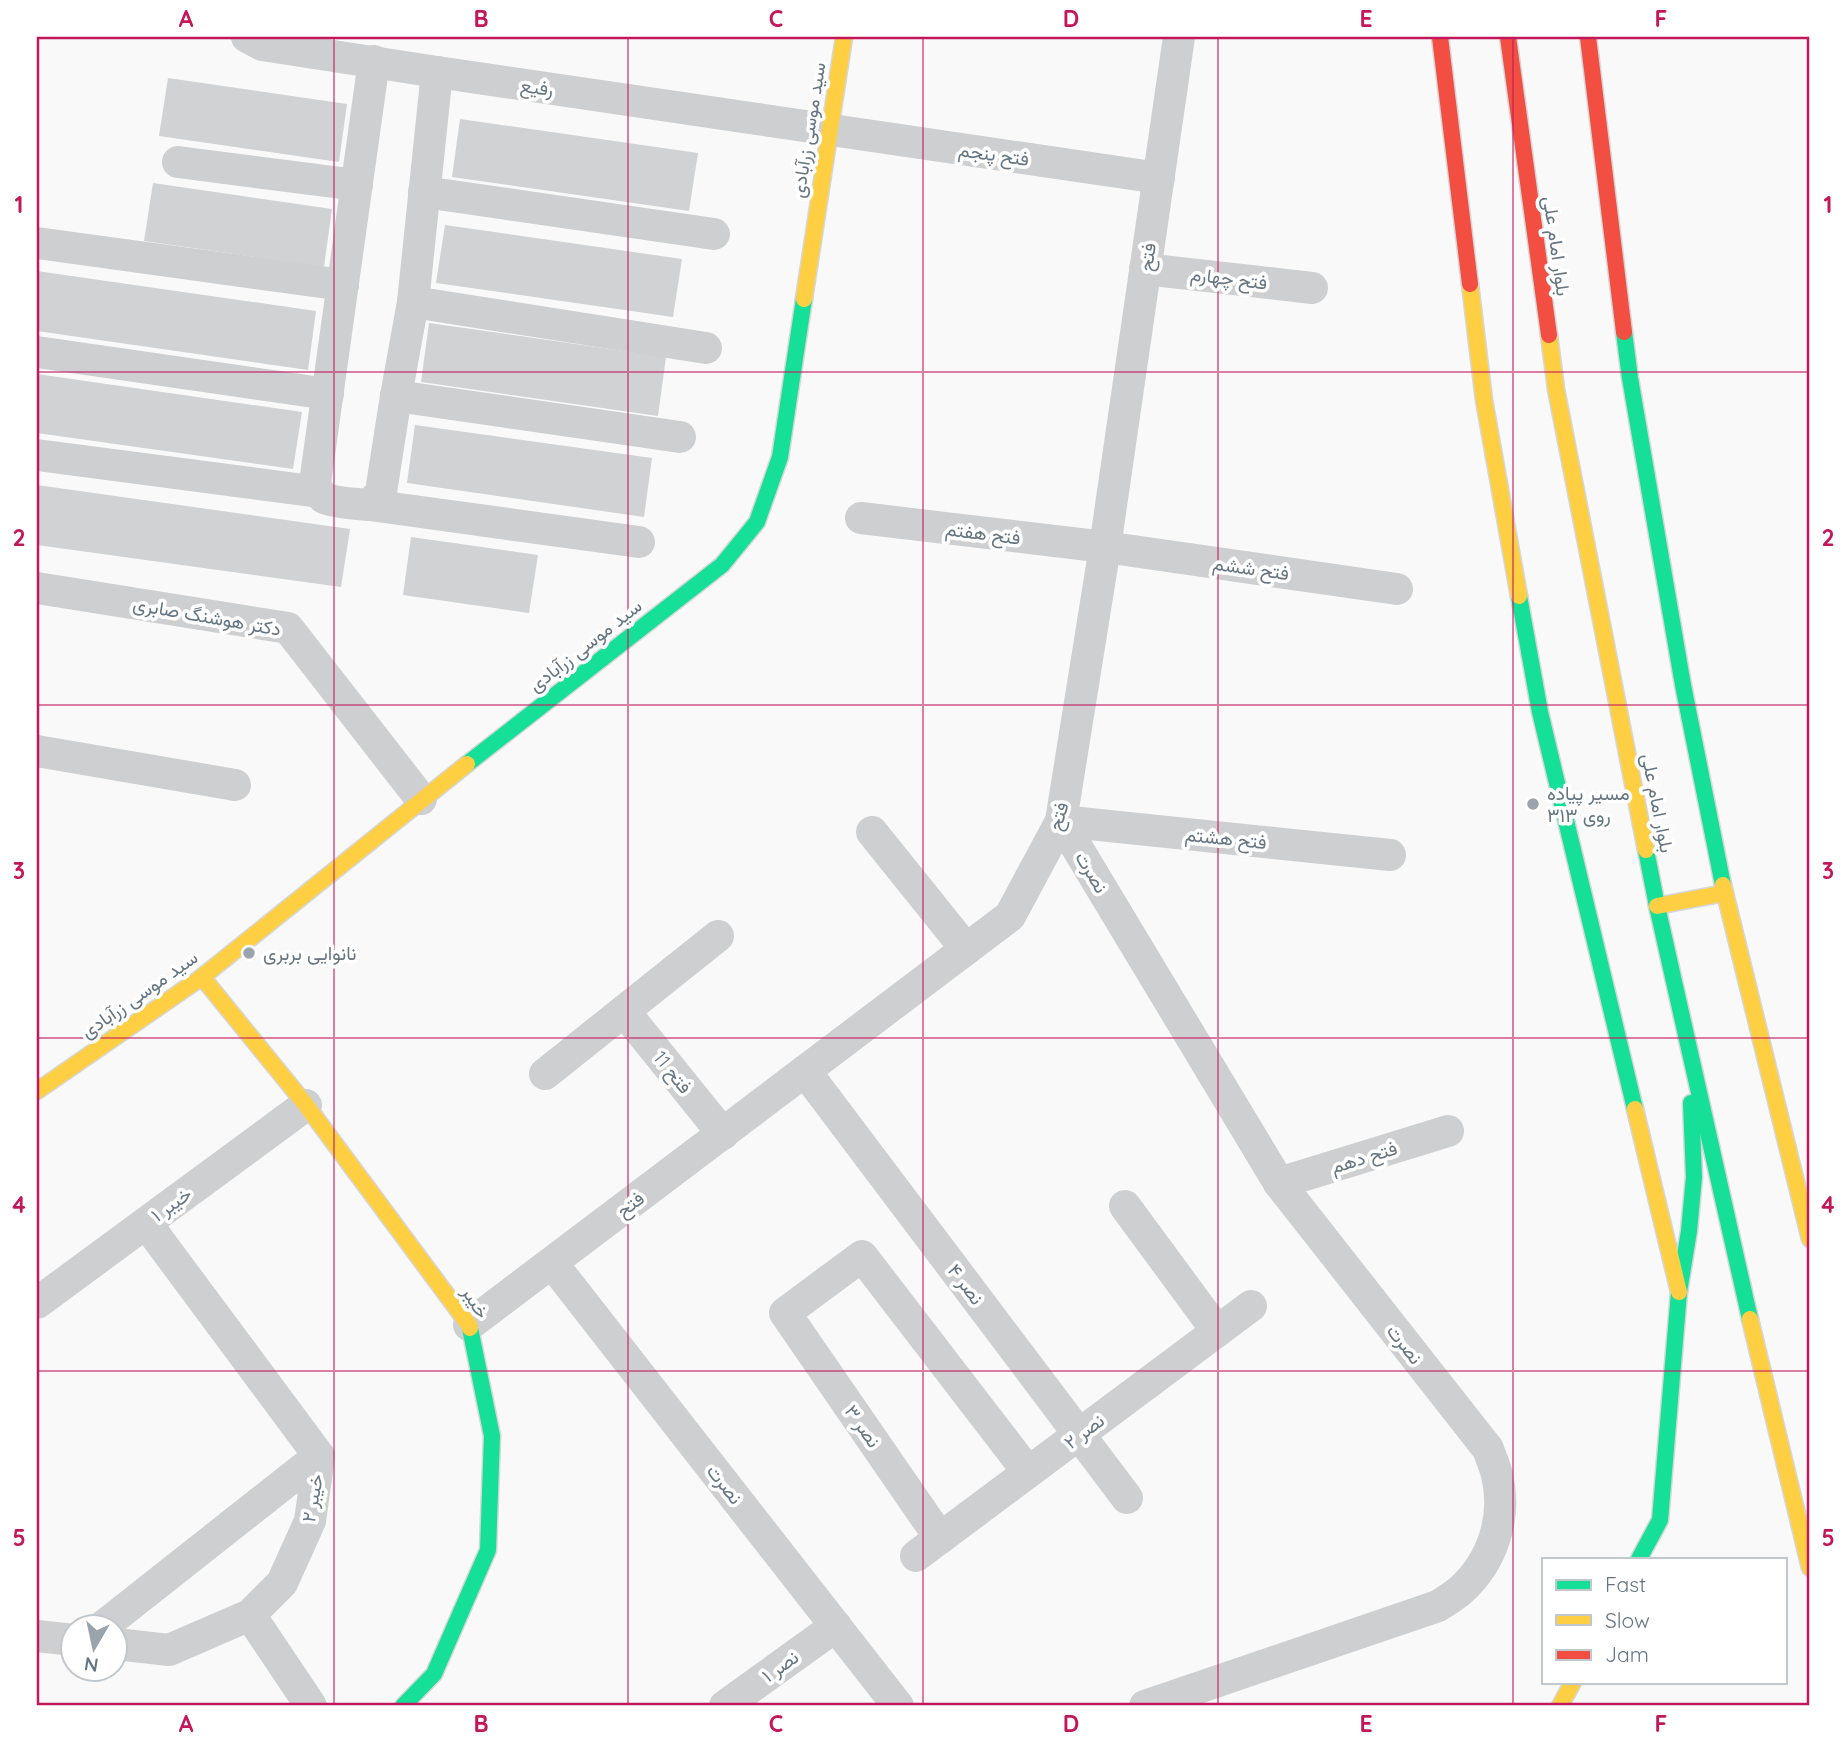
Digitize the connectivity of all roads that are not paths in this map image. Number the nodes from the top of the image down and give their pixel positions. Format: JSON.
{"nodes":[{"id":1,"x":247,"y":37,"type":"edge"},
{"id":2,"x":844,"y":37,"type":"edge"},
{"id":3,"x":1179,"y":37,"type":"edge"},
{"id":4,"x":1440,"y":37,"type":"edge"},
{"id":5,"x":1508,"y":37,"type":"edge"},
{"id":6,"x":1588,"y":37,"type":"edge"},
{"id":7,"x":374,"y":61,"type":"junction"},
{"id":8,"x":437,"y":72,"type":"junction"},
{"id":9,"x":830,"y":130,"type":"junction"},
{"id":10,"x":178,"y":162,"type":"dead end"},
{"id":11,"x":1159,"y":178,"type":"junction"},
{"id":12,"x":357,"y":185,"type":"junction"},
{"id":13,"x":424,"y":192,"type":"junction"},
{"id":14,"x":714,"y":234,"type":"dead end"},
{"id":15,"x":37,"y":243,"type":"edge"},
{"id":16,"x":1145,"y":269,"type":"junction"},
{"id":17,"x":343,"y":285,"type":"junction"},
{"id":18,"x":1312,"y":288,"type":"dead end"},
{"id":19,"x":413,"y":302,"type":"junction"},
{"id":20,"x":706,"y":348,"type":"dead end"},
{"id":21,"x":37,"y":352,"type":"edge"},
{"id":22,"x":328,"y":394,"type":"junction"},
{"id":23,"x":396,"y":396,"type":"junction"},
{"id":24,"x":680,"y":437,"type":"dead end"},
{"id":25,"x":37,"y":455,"type":"edge"},
{"id":26,"x":319,"y":492,"type":"junction"},
{"id":27,"x":370,"y":505,"type":"junction"},
{"id":28,"x":862,"y":518,"type":"dead end"},
{"id":29,"x":639,"y":542,"type":"dead end"},
{"id":30,"x":1105,"y":547,"type":"junction"},
{"id":31,"x":37,"y":588,"type":"edge"},
{"id":32,"x":1397,"y":589,"type":"dead end"},
{"id":33,"x":37,"y":751,"type":"edge"},
{"id":34,"x":235,"y":785,"type":"dead end"},
{"id":35,"x":421,"y":799,"type":"junction"},
{"id":36,"x":1061,"y":821,"type":"junction"},
{"id":37,"x":872,"y":832,"type":"dead end"},
{"id":38,"x":1390,"y":855,"type":"dead end"},
{"id":39,"x":1725,"y":893,"type":"junction"},
{"id":40,"x":1657,"y":906,"type":"junction"},
{"id":41,"x":718,"y":936,"type":"dead end"},
{"id":42,"x":966,"y":949,"type":"junction"},
{"id":43,"x":202,"y":977,"type":"junction"},
{"id":44,"x":624,"y":1011,"type":"junction"},
{"id":45,"x":1690,"y":1052,"type":"junction"},
{"id":46,"x":806,"y":1071,"type":"junction"},
{"id":47,"x":545,"y":1074,"type":"dead end"},
{"id":48,"x":37,"y":1091,"type":"edge"},
{"id":49,"x":306,"y":1105,"type":"junction"},
{"id":50,"x":1448,"y":1131,"type":"dead end"},
{"id":51,"x":723,"y":1134,"type":"junction"},
{"id":52,"x":1279,"y":1183,"type":"junction"},
{"id":53,"x":1125,"y":1206,"type":"dead end"},
{"id":54,"x":146,"y":1223,"type":"junction"},
{"id":55,"x":1810,"y":1239,"type":"edge"},
{"id":56,"x":552,"y":1263,"type":"junction"},
{"id":57,"x":1679,"y":1292,"type":"junction"},
{"id":58,"x":37,"y":1303,"type":"edge"},
{"id":59,"x":1251,"y":1306,"type":"dead end"},
{"id":60,"x":470,"y":1325,"type":"junction"},
{"id":61,"x":1217,"y":1331,"type":"junction"},
{"id":62,"x":1079,"y":1434,"type":"junction"},
{"id":63,"x":319,"y":1456,"type":"junction"},
{"id":64,"x":1028,"y":1472,"type":"junction"},
{"id":65,"x":1127,"y":1498,"type":"dead end"},
{"id":66,"x":928,"y":1547,"type":"joint"},
{"id":67,"x":1640,"y":1558,"type":"edge"},
{"id":68,"x":1810,"y":1569,"type":"edge"},
{"id":69,"x":119,"y":1614,"type":"edge"},
{"id":70,"x":250,"y":1615,"type":"junction"},
{"id":71,"x":836,"y":1626,"type":"junction"},
{"id":72,"x":37,"y":1636,"type":"edge"},
{"id":73,"x":60,"y":1638,"type":"edge"},
{"id":74,"x":130,"y":1646,"type":"edge"},
{"id":75,"x":1572,"y":1684,"type":"edge"},
{"id":76,"x":311,"y":1706,"type":"edge"},
{"id":77,"x":403,"y":1706,"type":"edge"},
{"id":78,"x":725,"y":1706,"type":"edge"},
{"id":79,"x":898,"y":1706,"type":"edge"},
{"id":80,"x":1145,"y":1706,"type":"edge"},
{"id":81,"x":1560,"y":1706,"type":"edge"}],
"edges":[{"from":1,"to":7,"type":"street","name":"رفیع"},
{"from":2,"to":9,"type":"main road","name":"سید موسی زرآبادی"},
{"from":3,"to":11,"type":"street","name":"فتح"},
{"from":4,"to":57,"type":"main road"},
{"from":5,"to":40,"type":"main road","name":"بلوار امام علی"},
{"from":6,"to":39,"type":"main road"},
{"from":7,"to":8,"type":"street","name":"رفیع"},
{"from":7,"to":12,"type":"street"},
{"from":8,"to":9,"type":"street","name":"رفیع"},
{"from":8,"to":13,"type":"street"},
{"from":9,"to":11,"type":"street","name":"فتح پنجم"},
{"from":9,"to":35,"type":"main road","name":"سید موسی زرآبادی"},
{"from":10,"to":12,"type":"street"},
{"from":11,"to":16,"type":"street","name":"فتح"},
{"from":12,"to":17,"type":"street"},
{"from":13,"to":14,"type":"street"},
{"from":13,"to":19,"type":"street"},
{"from":15,"to":17,"type":"street"},
{"from":16,"to":18,"type":"street","name":"فتح چهارم"},
{"from":16,"to":30,"type":"street","name":"فتح"},
{"from":17,"to":22,"type":"street"},
{"from":19,"to":20,"type":"street"},
{"from":19,"to":23,"type":"street"},
{"from":21,"to":22,"type":"street"},
{"from":22,"to":26,"type":"street"},
{"from":23,"to":24,"type":"street"},
{"from":23,"to":27,"type":"street"},
{"from":25,"to":26,"type":"street"},
{"from":26,"to":27,"type":"street"},
{"from":27,"to":29,"type":"street"},
{"from":28,"to":30,"type":"street","name":"فتح هفتم"},
{"from":30,"to":32,"type":"street","name":"فتح ششم"},
{"from":30,"to":36,"type":"street","name":"فتح"},
{"from":31,"to":35,"type":"street","name":"دکتر هوشنگ صابری"},
{"from":33,"to":34,"type":"street"},
{"from":35,"to":43,"type":"main road","name":"سید موسی زرآبادی"},
{"from":36,"to":38,"type":"street","name":"فتح هشتم"},
{"from":36,"to":42,"type":"street","name":"فتح"},
{"from":36,"to":52,"type":"street","name":"نصرت"},
{"from":37,"to":42,"type":"street"},
{"from":39,"to":40,"type":"main road"},
{"from":39,"to":55,"type":"main road"},
{"from":40,"to":45,"type":"main road","name":"بلوار امام علی"},
{"from":41,"to":44,"type":"street"},
{"from":42,"to":46,"type":"street","name":"فتح"},
{"from":43,"to":48,"type":"main road","name":"سید موسی زرآبادی"},
{"from":43,"to":49,"type":"main road","name":"خیبر"},
{"from":44,"to":47,"type":"street"},
{"from":44,"to":51,"type":"street","name":"فتح 11"},
{"from":45,"to":57,"type":"main road"},
{"from":45,"to":68,"type":"main road","name":"بلوار امام علی"},
{"from":46,"to":51,"type":"street","name":"فتح"},
{"from":46,"to":62,"type":"street","name":"نصر ۴"},
{"from":49,"to":54,"type":"street","name":"خیبر ۱"},
{"from":49,"to":60,"type":"main road","name":"خیبر"},
{"from":50,"to":52,"type":"street","name":"فتح دهم"},
{"from":51,"to":56,"type":"street","name":"فتح"},
{"from":52,"to":80,"type":"street","name":"نصرت"},
{"from":53,"to":61,"type":"street"},
{"from":54,"to":58,"type":"street","name":"خیبر ۱"},
{"from":54,"to":63,"type":"street"},
{"from":56,"to":60,"type":"street","name":"فتح"},
{"from":56,"to":71,"type":"street","name":"نصرت"},
{"from":57,"to":67,"type":"main road"},
{"from":59,"to":61,"type":"street","name":"نصر ۲"},
{"from":60,"to":77,"type":"main road","name":"خیبر"},
{"from":61,"to":62,"type":"street","name":"نصر ۲"},
{"from":62,"to":64,"type":"street","name":"نصر ۲"},
{"from":62,"to":65,"type":"street","name":"نصر ۴"},
{"from":63,"to":69,"type":"street","name":"خیبر ۲"},
{"from":63,"to":70,"type":"street","name":"خیبر ۲"},
{"from":64,"to":66,"type":"street","name":"نصر ۲"},
{"from":64,"to":66,"type":"street","name":"نصر ۳"},
{"from":70,"to":74,"type":"street","name":"خیبر ۲"},
{"from":70,"to":76,"type":"street"},
{"from":71,"to":78,"type":"street","name":"۱ نصر"},
{"from":71,"to":79,"type":"street","name":"نصرت"},
{"from":72,"to":73,"type":"street"},
{"from":75,"to":81,"type":"main road"}]}
